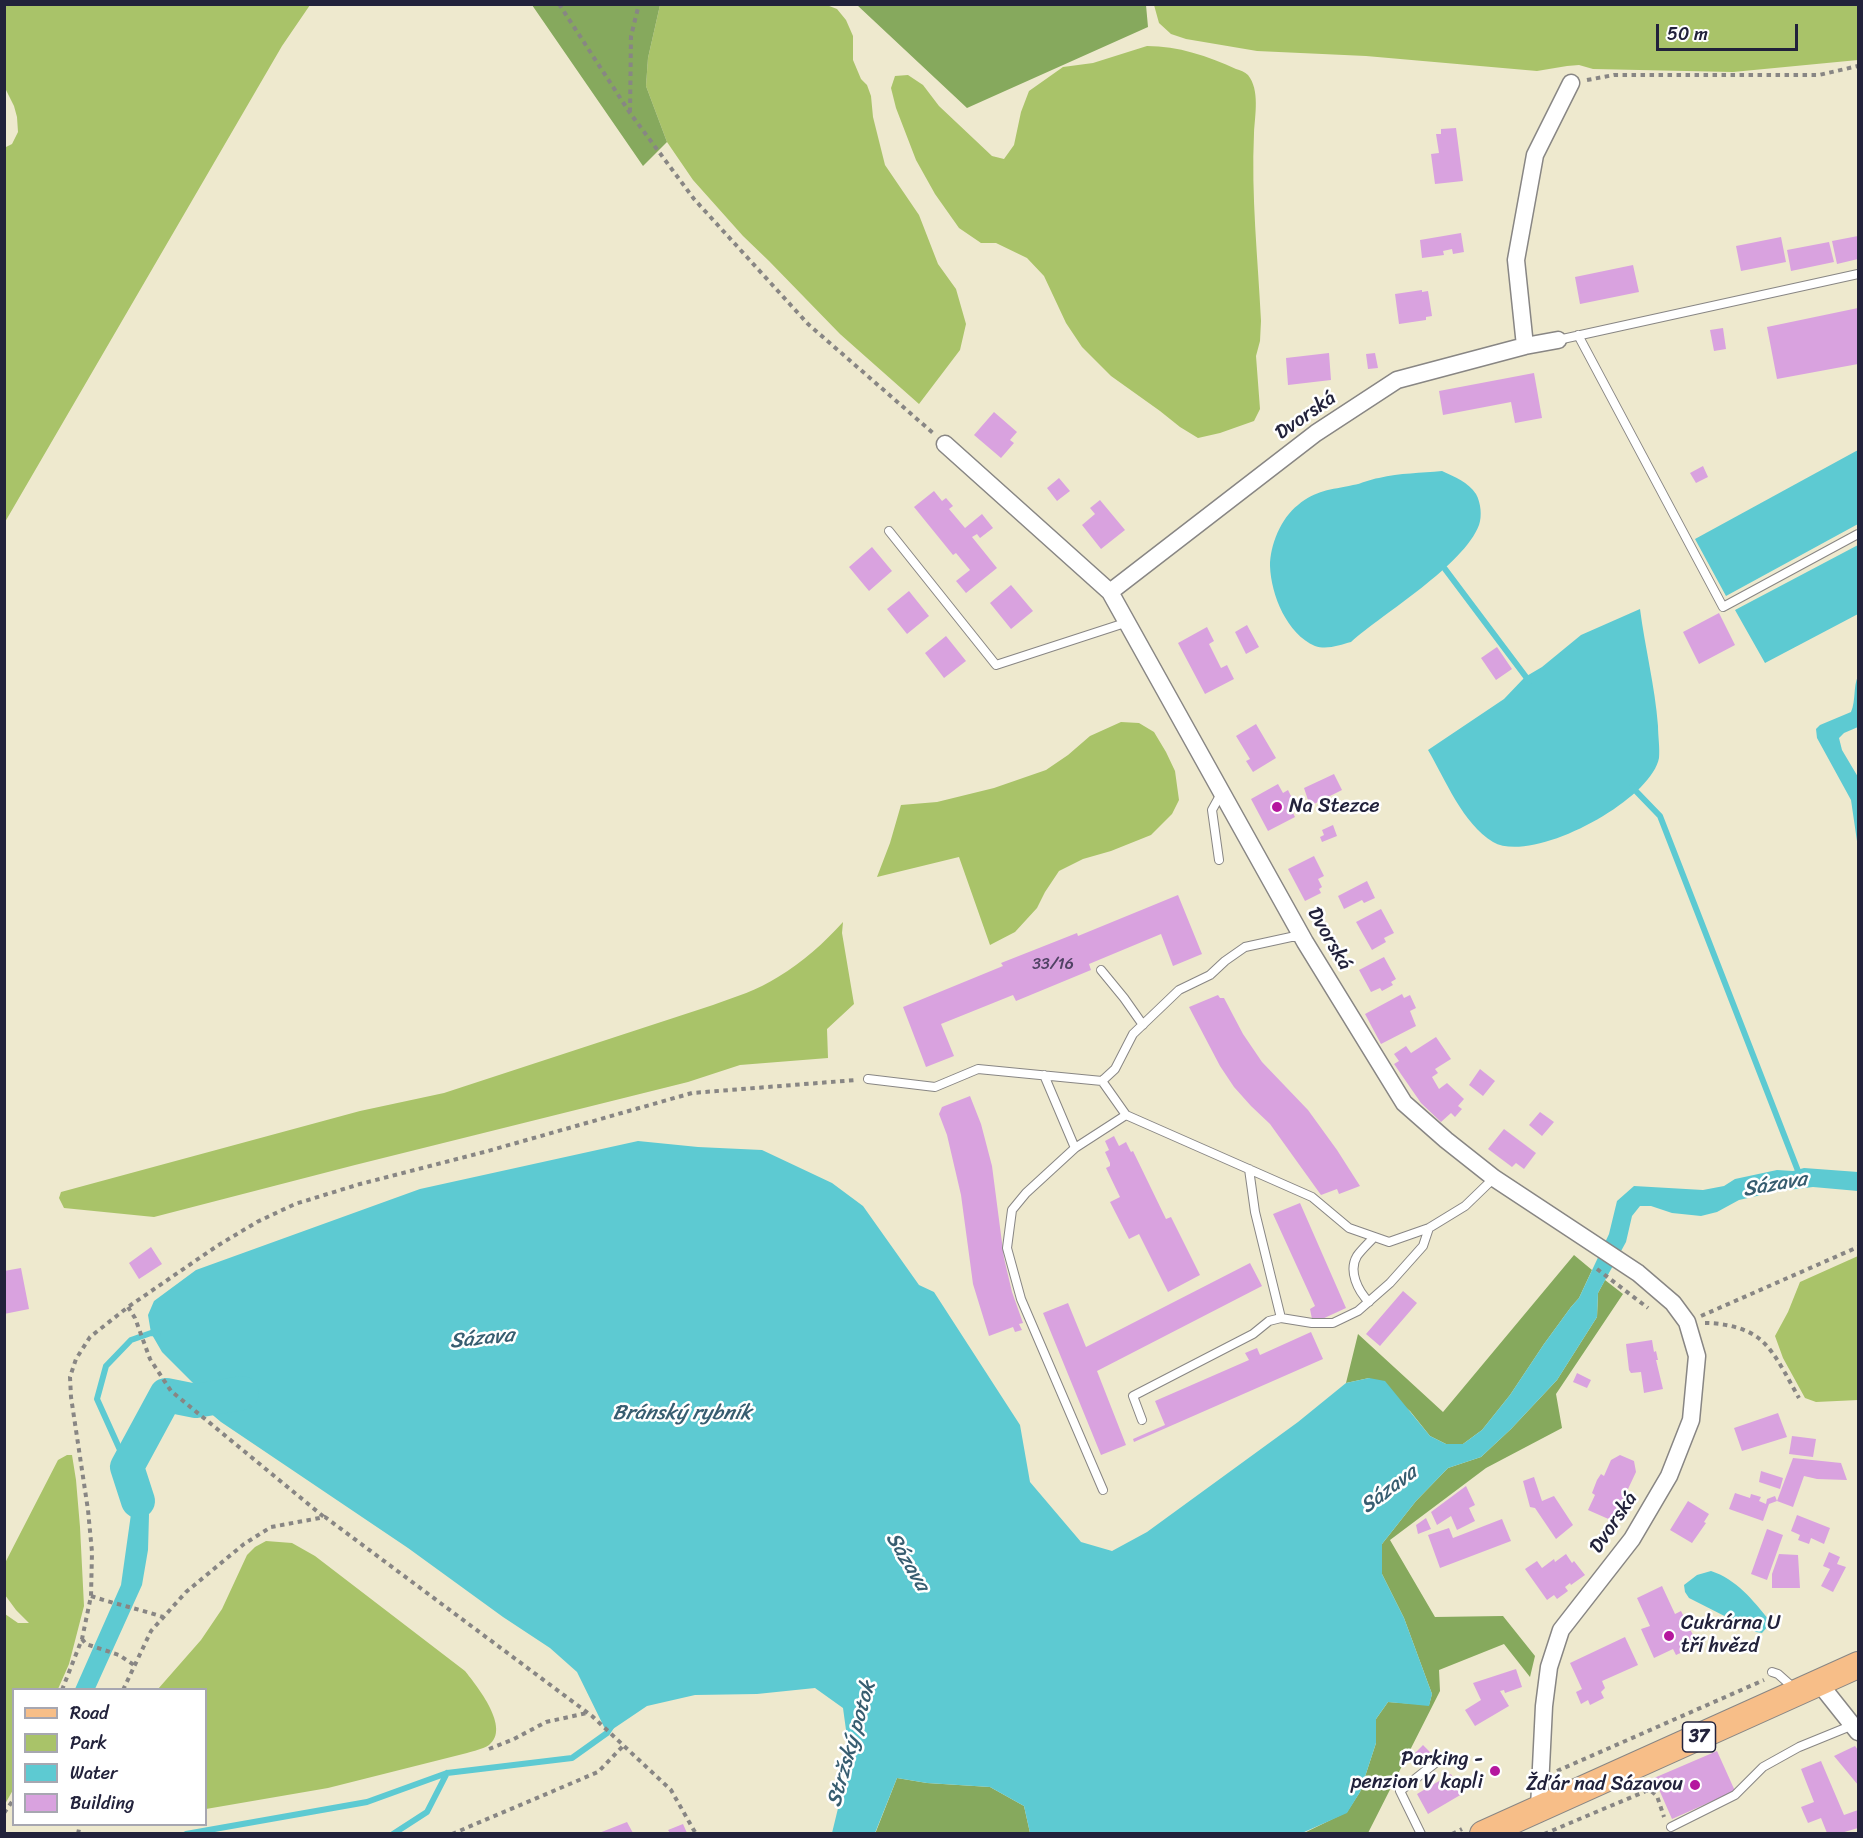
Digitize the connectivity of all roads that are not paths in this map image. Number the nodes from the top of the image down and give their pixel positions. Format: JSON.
{"nodes":[{"id":1,"x":1571,"y":83,"type":"road end"},
{"id":2,"x":1858,"y":274,"type":"edge"},
{"id":3,"x":1578,"y":335,"type":"junction"},
{"id":4,"x":1558,"y":340,"type":"joint"},
{"id":5,"x":1525,"y":346,"type":"junction"},
{"id":6,"x":945,"y":444,"type":"road end"},
{"id":7,"x":889,"y":531,"type":"dead end"},
{"id":8,"x":1858,"y":534,"type":"edge"},
{"id":9,"x":1110,"y":592,"type":"junction"},
{"id":10,"x":1129,"y":622,"type":"junction"},
{"id":11,"x":1222,"y":792,"type":"junction"},
{"id":12,"x":1219,"y":860,"type":"dead end"},
{"id":13,"x":1302,"y":937,"type":"junction"},
{"id":14,"x":1101,"y":970,"type":"dead end"},
{"id":15,"x":1143,"y":1025,"type":"junction"},
{"id":16,"x":1044,"y":1075,"type":"junction"},
{"id":17,"x":868,"y":1079,"type":"road end"},
{"id":18,"x":1101,"y":1081,"type":"junction"},
{"id":19,"x":1126,"y":1115,"type":"junction"},
{"id":20,"x":1075,"y":1148,"type":"junction"},
{"id":21,"x":1249,"y":1169,"type":"junction"},
{"id":22,"x":1494,"y":1178,"type":"junction"},
{"id":23,"x":1429,"y":1228,"type":"junction"},
{"id":24,"x":1374,"y":1237,"type":"junction"},
{"id":25,"x":1369,"y":1302,"type":"junction"},
{"id":26,"x":1281,"y":1318,"type":"junction"},
{"id":27,"x":1142,"y":1420,"type":"dead end"},
{"id":28,"x":1103,"y":1490,"type":"dead end"},
{"id":29,"x":1858,"y":1665,"type":"edge"},
{"id":30,"x":1775,"y":1673,"type":"road end"},
{"id":31,"x":1809,"y":1688,"type":"junction"},
{"id":32,"x":1856,"y":1728,"type":"edge"},
{"id":33,"x":1439,"y":1760,"type":"dead end"},
{"id":34,"x":1539,"y":1808,"type":"junction"},
{"id":35,"x":1671,"y":1827,"type":"road end"},
{"id":36,"x":1422,"y":1833,"type":"edge"},
{"id":37,"x":1483,"y":1833,"type":"edge"}],
"edges":[{"from":1,"to":5,"type":"street"},
{"from":2,"to":3,"type":"lane"},
{"from":3,"to":4,"type":"lane"},
{"from":3,"to":8,"type":"lane"},
{"from":4,"to":5,"type":"street","name":"Dvorská"},
{"from":5,"to":9,"type":"street","name":"Dvorská"},
{"from":6,"to":9,"type":"street","name":"Dvorská"},
{"from":7,"to":10,"type":"lane"},
{"from":9,"to":10,"type":"street","name":"Dvorská"},
{"from":10,"to":11,"type":"street","name":"Dvorská"},
{"from":11,"to":12,"type":"lane"},
{"from":11,"to":13,"type":"street","name":"Dvorská"},
{"from":13,"to":15,"type":"lane"},
{"from":13,"to":22,"type":"street","name":"Dvorská"},
{"from":14,"to":15,"type":"lane"},
{"from":15,"to":18,"type":"lane"},
{"from":16,"to":17,"type":"lane"},
{"from":16,"to":18,"type":"lane"},
{"from":16,"to":20,"type":"lane"},
{"from":18,"to":19,"type":"lane"},
{"from":19,"to":20,"type":"lane"},
{"from":19,"to":21,"type":"lane"},
{"from":20,"to":28,"type":"lane"},
{"from":21,"to":24,"type":"lane"},
{"from":21,"to":26,"type":"lane"},
{"from":22,"to":23,"type":"lane"},
{"from":22,"to":34,"type":"street","name":"Dvorská"},
{"from":23,"to":24,"type":"lane"},
{"from":23,"to":25,"type":"lane"},
{"from":24,"to":25,"type":"lane"},
{"from":25,"to":26,"type":"lane"},
{"from":26,"to":27,"type":"lane"},
{"from":29,"to":31,"type":"main road","number":"37"},
{"from":30,"to":31,"type":"lane"},
{"from":31,"to":32,"type":"street"},
{"from":31,"to":34,"type":"main road","number":"37"},
{"from":32,"to":35,"type":"lane"},
{"from":33,"to":36,"type":"lane"},
{"from":34,"to":37,"type":"main road","number":"37"}]}
